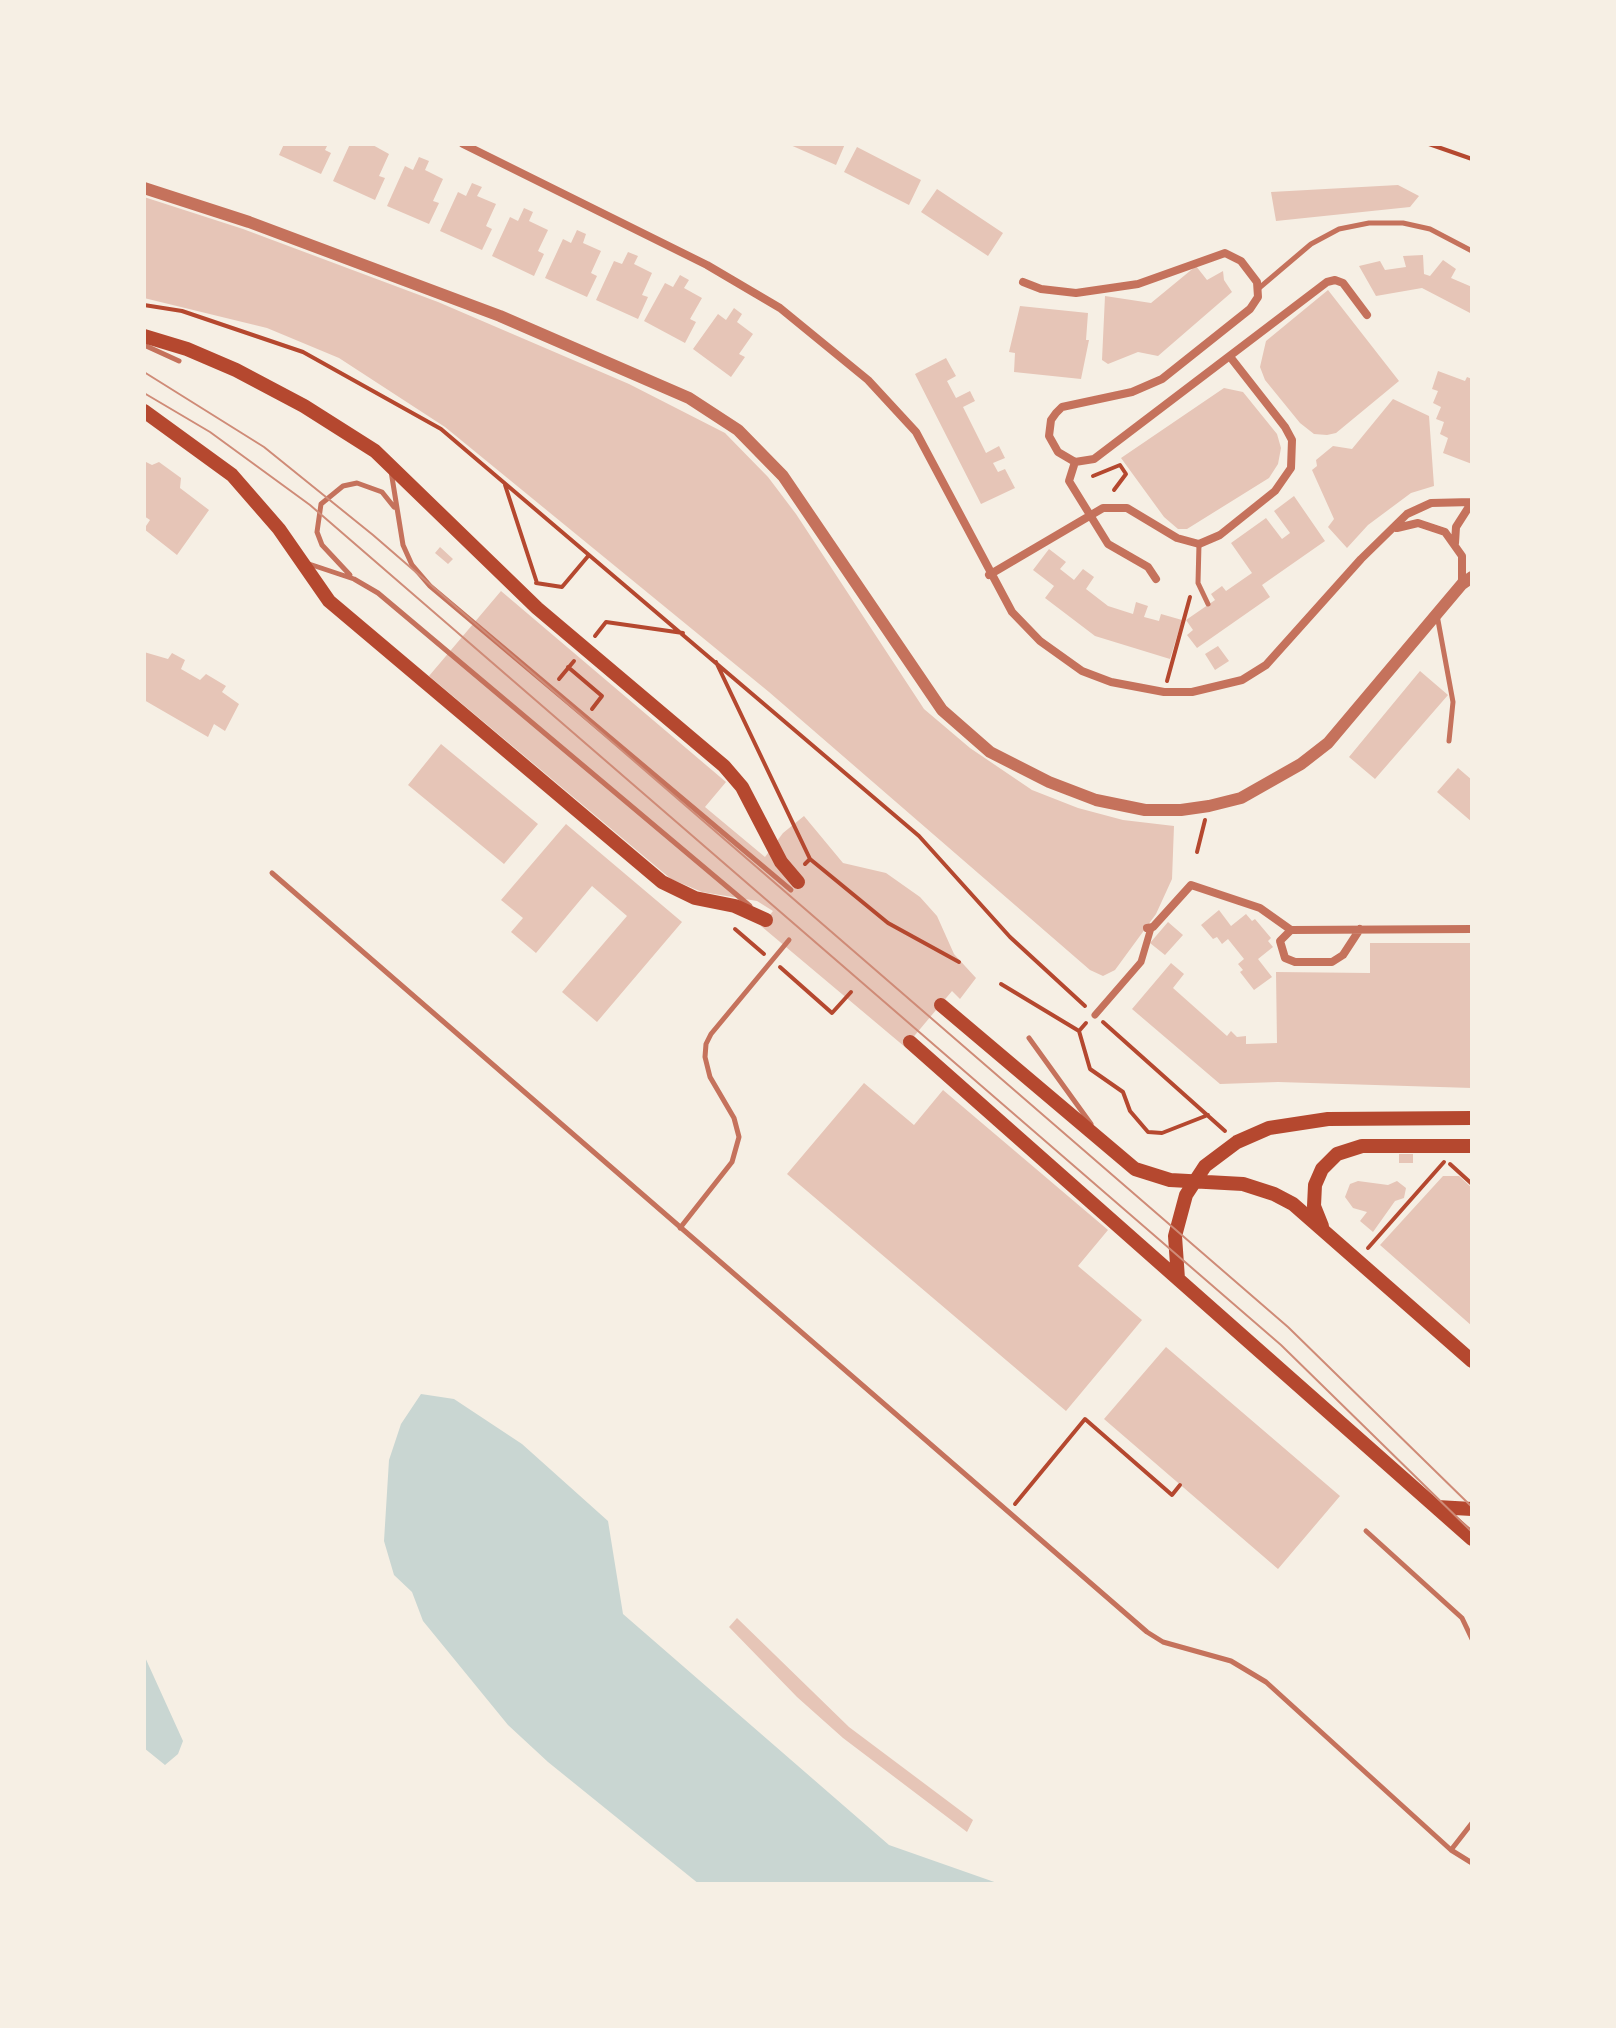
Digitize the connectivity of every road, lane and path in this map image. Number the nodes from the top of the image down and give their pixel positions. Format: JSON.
{"nodes":[{"id":1,"x":463,"y":144,"type":"edge"},
{"id":2,"x":1055,"y":144,"type":"edge"},
{"id":3,"x":1092,"y":144,"type":"edge"},
{"id":4,"x":1429,"y":144,"type":"edge"},
{"id":5,"x":1472,"y":159,"type":"edge"},
{"id":6,"x":144,"y":188,"type":"edge"},
{"id":7,"x":1472,"y":251,"type":"edge"},
{"id":8,"x":1023,"y":282,"type":"dead end"},
{"id":9,"x":1258,"y":289,"type":"junction"},
{"id":10,"x":144,"y":305,"type":"edge"},
{"id":11,"x":1367,"y":315,"type":"dead end"},
{"id":12,"x":144,"y":336,"type":"edge"},
{"id":13,"x":144,"y":345,"type":"edge"},
{"id":14,"x":1231,"y":358,"type":"junction"},
{"id":15,"x":179,"y":361,"type":"dead end"},
{"id":16,"x":144,"y":411,"type":"edge"},
{"id":17,"x":384,"y":460,"type":"junction"},
{"id":18,"x":1075,"y":462,"type":"junction"},
{"id":19,"x":1093,"y":476,"type":"dead end"},
{"id":20,"x":504,"y":482,"type":"junction"},
{"id":21,"x":1114,"y":490,"type":"dead end"},
{"id":22,"x":1472,"y":502,"type":"edge"},
{"id":23,"x":397,"y":513,"type":"junction"},
{"id":24,"x":1389,"y":532,"type":"junction"},
{"id":25,"x":1455,"y":543,"type":"junction"},
{"id":26,"x":1199,"y":544,"type":"junction"},
{"id":27,"x":589,"y":555,"type":"junction"},
{"id":28,"x":300,"y":562,"type":"junction"},
{"id":29,"x":1198,"y":568,"type":"junction"},
{"id":30,"x":989,"y":575,"type":"junction"},
{"id":31,"x":354,"y":579,"type":"junction"},
{"id":32,"x":1156,"y":579,"type":"dead end"},
{"id":33,"x":1467,"y":581,"type":"edge"},
{"id":34,"x":1208,"y":604,"type":"dead end"},
{"id":35,"x":1437,"y":614,"type":"junction"},
{"id":36,"x":683,"y":633,"type":"junction"},
{"id":37,"x":587,"y":645,"type":"dead end"},
{"id":38,"x":578,"y":656,"type":"dead end"},
{"id":39,"x":715,"y":660,"type":"junction"},
{"id":40,"x":568,"y":667,"type":"junction"},
{"id":41,"x":555,"y":683,"type":"dead end"},
{"id":42,"x":1164,"y":692,"type":"junction"},
{"id":43,"x":602,"y":696,"type":"dead end"},
{"id":44,"x":1449,"y":741,"type":"dead end"},
{"id":45,"x":1209,"y":806,"type":"junction"},
{"id":46,"x":1197,"y":852,"type":"dead end"},
{"id":47,"x":810,"y":859,"type":"junction"},
{"id":48,"x":803,"y":867,"type":"dead end"},
{"id":49,"x":272,"y":873,"type":"dead end"},
{"id":50,"x":794,"y":886,"type":"joint"},
{"id":51,"x":760,"y":923,"type":"junction"},
{"id":52,"x":1149,"y":928,"type":"joint"},
{"id":53,"x":735,"y":929,"type":"dead end"},
{"id":54,"x":1360,"y":929,"type":"junction"},
{"id":55,"x":1472,"y":929,"type":"edge"},
{"id":56,"x":1291,"y":930,"type":"junction"},
{"id":57,"x":789,"y":940,"type":"dead end"},
{"id":58,"x":959,"y":962,"type":"dead end"},
{"id":59,"x":784,"y":971,"type":"dead end"},
{"id":60,"x":1001,"y":984,"type":"dead end"},
{"id":61,"x":851,"y":992,"type":"dead end"},
{"id":62,"x":941,"y":1005,"type":"dead end"},
{"id":63,"x":1095,"y":1015,"type":"junction"},
{"id":64,"x":1079,"y":1031,"type":"junction"},
{"id":65,"x":1029,"y":1038,"type":"dead end"},
{"id":66,"x":910,"y":1042,"type":"dead end"},
{"id":67,"x":1208,"y":1115,"type":"junction"},
{"id":68,"x":1472,"y":1118,"type":"edge"},
{"id":69,"x":1237,"y":1142,"type":"junction"},
{"id":70,"x":1472,"y":1146,"type":"edge"},
{"id":71,"x":1107,"y":1148,"type":"junction"},
{"id":72,"x":1446,"y":1160,"type":"dead end"},
{"id":73,"x":1193,"y":1181,"type":"junction"},
{"id":74,"x":680,"y":1228,"type":"junction"},
{"id":75,"x":1330,"y":1236,"type":"junction"},
{"id":76,"x":1358,"y":1260,"type":"junction"},
{"id":77,"x":1178,"y":1279,"type":"junction"},
{"id":78,"x":1472,"y":1361,"type":"edge"},
{"id":79,"x":1180,"y":1485,"type":"dead end"},
{"id":80,"x":1434,"y":1506,"type":"junction"},
{"id":81,"x":1472,"y":1509,"type":"edge"},
{"id":82,"x":1008,"y":1512,"type":"junction"},
{"id":83,"x":1366,"y":1531,"type":"dead end"},
{"id":84,"x":1472,"y":1539,"type":"edge"},
{"id":85,"x":1472,"y":1639,"type":"edge"},
{"id":86,"x":1472,"y":1823,"type":"edge"},
{"id":87,"x":1451,"y":1850,"type":"junction"},
{"id":88,"x":1472,"y":1863,"type":"edge"}],
"edges":[{"from":1,"to":30,"type":"street"},
{"from":2,"to":3,"type":"path"},
{"from":4,"to":5,"type":"path"},
{"from":6,"to":45,"type":"street"},
{"from":7,"to":9,"type":"lane"},
{"from":8,"to":9,"type":"street"},
{"from":9,"to":18,"type":"street"},
{"from":10,"to":20,"type":"path"},
{"from":11,"to":14,"type":"street"},
{"from":12,"to":17,"type":"main road"},
{"from":13,"to":15,"type":"lane"},
{"from":14,"to":18,"type":"street"},
{"from":14,"to":26,"type":"street"},
{"from":16,"to":28,"type":"main road"},
{"from":17,"to":23,"type":"lane"},
{"from":17,"to":50,"type":"main road"},
{"from":18,"to":32,"type":"street"},
{"from":19,"to":21,"type":"path"},
{"from":20,"to":27,"type":"path"},
{"from":20,"to":27,"type":"path"},
{"from":22,"to":24,"type":"street"},
{"from":22,"to":25,"type":"street"},
{"from":23,"to":31,"type":"lane"},
{"from":23,"to":50,"type":"lane"},
{"from":24,"to":25,"type":"street"},
{"from":24,"to":42,"type":"street"},
{"from":25,"to":33,"type":"street"},
{"from":26,"to":29,"type":"lane"},
{"from":26,"to":30,"type":"street"},
{"from":27,"to":36,"type":"path"},
{"from":28,"to":31,"type":"lane"},
{"from":28,"to":51,"type":"main road"},
{"from":29,"to":34,"type":"lane"},
{"from":29,"to":42,"type":"path"},
{"from":30,"to":42,"type":"street"},
{"from":31,"to":51,"type":"lane"},
{"from":33,"to":35,"type":"street"},
{"from":35,"to":44,"type":"lane"},
{"from":35,"to":45,"type":"street"},
{"from":36,"to":37,"type":"path"},
{"from":36,"to":39,"type":"path"},
{"from":38,"to":40,"type":"path"},
{"from":39,"to":47,"type":"path"},
{"from":39,"to":63,"type":"path"},
{"from":40,"to":41,"type":"path"},
{"from":40,"to":43,"type":"path"},
{"from":45,"to":46,"type":"path"},
{"from":47,"to":48,"type":"path"},
{"from":47,"to":58,"type":"path"},
{"from":49,"to":74,"type":"lane"},
{"from":51,"to":53,"type":"path"},
{"from":52,"to":56,"type":"street"},
{"from":52,"to":63,"type":"street"},
{"from":54,"to":55,"type":"street"},
{"from":54,"to":56,"type":"street"},
{"from":54,"to":56,"type":"street"},
{"from":57,"to":74,"type":"lane"},
{"from":59,"to":61,"type":"path"},
{"from":60,"to":64,"type":"path"},
{"from":62,"to":71,"type":"main road"},
{"from":63,"to":64,"type":"path"},
{"from":63,"to":67,"type":"path"},
{"from":64,"to":67,"type":"path"},
{"from":65,"to":71,"type":"lane"},
{"from":66,"to":77,"type":"main road"},
{"from":67,"to":69,"type":"path"},
{"from":68,"to":69,"type":"main road"},
{"from":69,"to":73,"type":"main road"},
{"from":70,"to":75,"type":"main road"},
{"from":71,"to":73,"type":"main road"},
{"from":72,"to":76,"type":"path"},
{"from":73,"to":75,"type":"main road"},
{"from":73,"to":77,"type":"main road"},
{"from":74,"to":82,"type":"lane"},
{"from":75,"to":76,"type":"main road"},
{"from":76,"to":78,"type":"main road"},
{"from":77,"to":80,"type":"main road"},
{"from":79,"to":82,"type":"path"},
{"from":80,"to":81,"type":"main road"},
{"from":80,"to":84,"type":"main road"},
{"from":82,"to":87,"type":"lane"},
{"from":83,"to":85,"type":"lane"},
{"from":86,"to":87,"type":"lane"},
{"from":87,"to":88,"type":"lane"}]}
